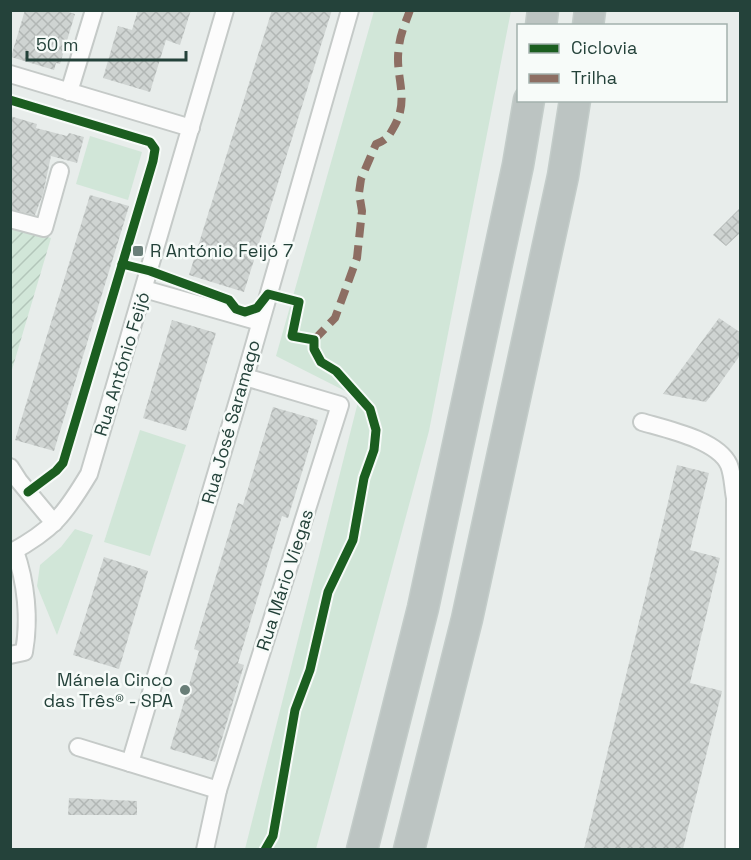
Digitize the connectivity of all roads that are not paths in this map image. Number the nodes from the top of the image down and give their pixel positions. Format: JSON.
{"nodes":[{"id":1,"x":94,"y":10,"type":"edge"},
{"id":2,"x":225,"y":10,"type":"edge"},
{"id":3,"x":350,"y":10,"type":"edge"},
{"id":4,"x":10,"y":74,"type":"edge"},
{"id":5,"x":69,"y":92,"type":"junction"},
{"id":6,"x":529,"y":102,"type":"edge"},
{"id":7,"x":575,"y":102,"type":"edge"},
{"id":8,"x":191,"y":128,"type":"junction"},
{"id":9,"x":60,"y":171,"type":"dead end"},
{"id":10,"x":10,"y":219,"type":"edge"},
{"id":11,"x":144,"y":289,"type":"junction"},
{"id":12,"x":260,"y":322,"type":"junction"},
{"id":13,"x":245,"y":377,"type":"junction"},
{"id":14,"x":642,"y":422,"type":"dead end"},
{"id":15,"x":10,"y":467,"type":"edge"},
{"id":16,"x":54,"y":523,"type":"junction"},
{"id":17,"x":13,"y":552,"type":"edge"},
{"id":18,"x":10,"y":655,"type":"edge"},
{"id":19,"x":78,"y":747,"type":"dead end"},
{"id":20,"x":130,"y":763,"type":"junction"},
{"id":21,"x":218,"y":790,"type":"junction"},
{"id":22,"x":205,"y":849,"type":"edge"},
{"id":23,"x":362,"y":849,"type":"edge"},
{"id":24,"x":409,"y":849,"type":"edge"},
{"id":25,"x":734,"y":849,"type":"edge"}],
"edges":[{"from":1,"to":5,"type":"street"},
{"from":2,"to":8,"type":"street","name":"Rua António Feijó"},
{"from":3,"to":12,"type":"street","name":"Rua José Saramago"},
{"from":4,"to":5,"type":"street"},
{"from":5,"to":8,"type":"street"},
{"from":6,"to":23,"type":"highway"},
{"from":7,"to":24,"type":"highway"},
{"from":8,"to":11,"type":"street","name":"Rua António Feijó"},
{"from":9,"to":10,"type":"street"},
{"from":11,"to":12,"type":"street"},
{"from":11,"to":16,"type":"street","name":"Rua António Feijó"},
{"from":12,"to":13,"type":"street","name":"Rua José Saramago"},
{"from":13,"to":20,"type":"street","name":"Rua José Saramago"},
{"from":13,"to":21,"type":"street","name":"Rua Mário Viegas"},
{"from":14,"to":25,"type":"street"},
{"from":15,"to":16,"type":"street"},
{"from":16,"to":17,"type":"street","name":"Rua António Feijó"},
{"from":17,"to":18,"type":"street"},
{"from":19,"to":20,"type":"street"},
{"from":20,"to":21,"type":"street"},
{"from":21,"to":22,"type":"street","name":"Rua Mário Viegas"}]}
